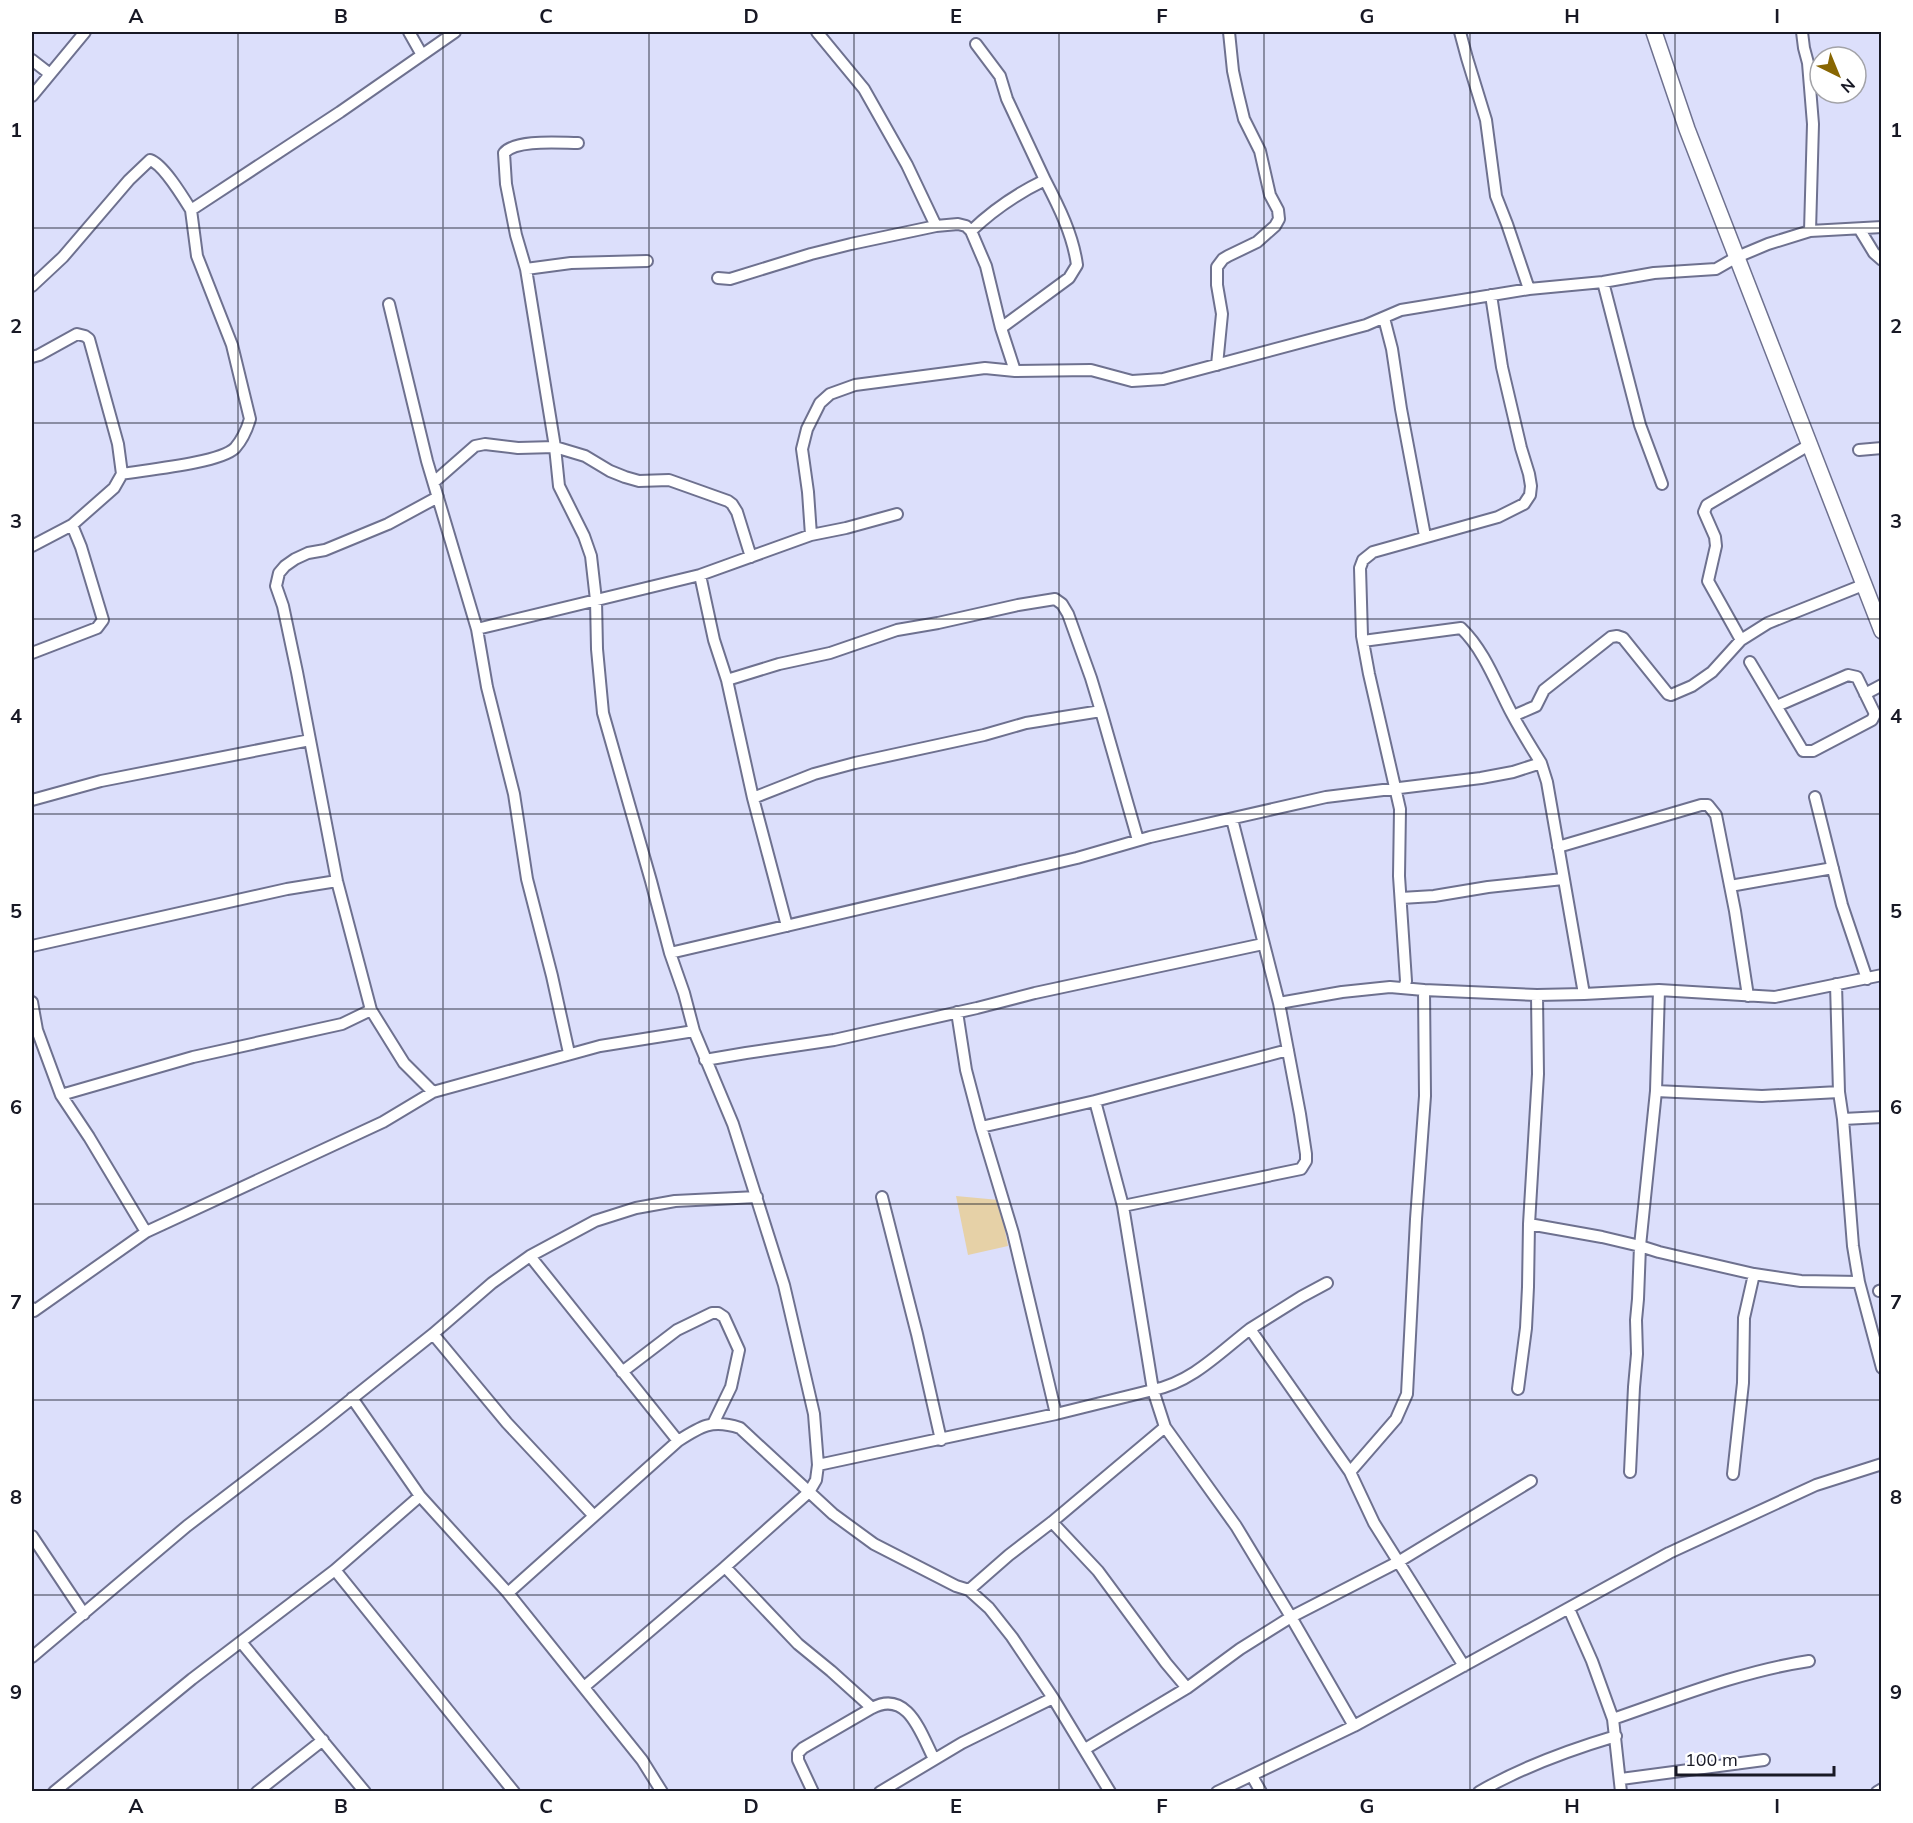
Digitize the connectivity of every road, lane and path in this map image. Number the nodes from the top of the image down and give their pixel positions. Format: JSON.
{"nodes":[{"id":1,"x":85,"y":32,"type":"edge"},
{"id":2,"x":409,"y":32,"type":"edge"},
{"id":3,"x":455,"y":32,"type":"edge"},
{"id":4,"x":817,"y":32,"type":"edge"},
{"id":5,"x":1229,"y":32,"type":"edge"},
{"id":6,"x":1461,"y":32,"type":"edge"},
{"id":7,"x":1654,"y":32,"type":"edge"},
{"id":8,"x":1802,"y":32,"type":"edge"},
{"id":9,"x":976,"y":44,"type":"dead end"},
{"id":10,"x":422,"y":55,"type":"junction"},
{"id":11,"x":32,"y":60,"type":"edge"},
{"id":12,"x":50,"y":74,"type":"junction"},
{"id":13,"x":32,"y":96,"type":"edge"},
{"id":14,"x":578,"y":143,"type":"dead end"},
{"id":15,"x":1044,"y":180,"type":"junction"},
{"id":16,"x":191,"y":210,"type":"junction"},
{"id":17,"x":936,"y":226,"type":"junction"},
{"id":18,"x":1881,"y":227,"type":"edge"},
{"id":19,"x":1860,"y":230,"type":"junction"},
{"id":20,"x":971,"y":231,"type":"junction"},
{"id":21,"x":1810,"y":231,"type":"junction"},
{"id":22,"x":1737,"y":257,"type":"junction"},
{"id":23,"x":1881,"y":260,"type":"edge"},
{"id":24,"x":646,"y":261,"type":"dead end"},
{"id":25,"x":526,"y":269,"type":"junction"},
{"id":26,"x":718,"y":278,"type":"dead end"},
{"id":27,"x":1603,"y":282,"type":"junction"},
{"id":28,"x":32,"y":286,"type":"edge"},
{"id":29,"x":1528,"y":289,"type":"junction"},
{"id":30,"x":1491,"y":295,"type":"junction"},
{"id":31,"x":389,"y":304,"type":"dead end"},
{"id":32,"x":1383,"y":318,"type":"junction"},
{"id":33,"x":1001,"y":328,"type":"junction"},
{"id":34,"x":32,"y":357,"type":"edge"},
{"id":35,"x":1216,"y":365,"type":"junction"},
{"id":36,"x":1015,"y":370,"type":"junction"},
{"id":37,"x":1809,"y":445,"type":"junction"},
{"id":38,"x":555,"y":447,"type":"junction"},
{"id":39,"x":1881,"y":448,"type":"edge"},
{"id":40,"x":1859,"y":450,"type":"dead end"},
{"id":41,"x":122,"y":474,"type":"junction"},
{"id":42,"x":434,"y":482,"type":"junction"},
{"id":43,"x":1662,"y":484,"type":"dead end"},
{"id":44,"x":438,"y":497,"type":"junction"},
{"id":45,"x":897,"y":514,"type":"dead end"},
{"id":46,"x":72,"y":525,"type":"junction"},
{"id":47,"x":811,"y":535,"type":"junction"},
{"id":48,"x":1425,"y":536,"type":"junction"},
{"id":49,"x":32,"y":546,"type":"edge"},
{"id":50,"x":751,"y":557,"type":"junction"},
{"id":51,"x":700,"y":575,"type":"junction"},
{"id":52,"x":1863,"y":585,"type":"junction"},
{"id":53,"x":596,"y":600,"type":"junction"},
{"id":54,"x":477,"y":629,"type":"junction"},
{"id":55,"x":1881,"y":631,"type":"edge"},
{"id":56,"x":1742,"y":640,"type":"junction"},
{"id":57,"x":1363,"y":641,"type":"junction"},
{"id":58,"x":32,"y":653,"type":"edge"},
{"id":59,"x":1750,"y":662,"type":"dead end"},
{"id":60,"x":727,"y":680,"type":"junction"},
{"id":61,"x":1881,"y":685,"type":"edge"},
{"id":62,"x":1865,"y":694,"type":"junction"},
{"id":63,"x":1777,"y":706,"type":"junction"},
{"id":64,"x":1101,"y":711,"type":"junction"},
{"id":65,"x":1513,"y":716,"type":"junction"},
{"id":66,"x":310,"y":740,"type":"junction"},
{"id":67,"x":1541,"y":763,"type":"junction"},
{"id":68,"x":1395,"y":788,"type":"junction"},
{"id":69,"x":1815,"y":797,"type":"dead end"},
{"id":70,"x":753,"y":798,"type":"junction"},
{"id":71,"x":32,"y":800,"type":"edge"},
{"id":72,"x":1232,"y":819,"type":"junction"},
{"id":73,"x":1138,"y":840,"type":"junction"},
{"id":74,"x":1558,"y":847,"type":"junction"},
{"id":75,"x":1833,"y":868,"type":"junction"},
{"id":76,"x":1563,"y":879,"type":"junction"},
{"id":77,"x":337,"y":881,"type":"junction"},
{"id":78,"x":1730,"y":886,"type":"junction"},
{"id":79,"x":1401,"y":898,"type":"junction"},
{"id":80,"x":787,"y":926,"type":"junction"},
{"id":81,"x":1263,"y":944,"type":"junction"},
{"id":82,"x":32,"y":946,"type":"edge"},
{"id":83,"x":670,"y":953,"type":"junction"},
{"id":84,"x":1881,"y":975,"type":"edge"},
{"id":85,"x":1867,"y":979,"type":"junction"},
{"id":86,"x":1836,"y":984,"type":"junction"},
{"id":87,"x":1404,"y":988,"type":"junction"},
{"id":88,"x":1424,"y":990,"type":"junction"},
{"id":89,"x":1659,"y":990,"type":"junction"},
{"id":90,"x":1537,"y":994,"type":"junction"},
{"id":91,"x":1584,"y":994,"type":"junction"},
{"id":92,"x":1748,"y":996,"type":"junction"},
{"id":93,"x":32,"y":1002,"type":"edge"},
{"id":94,"x":1279,"y":1003,"type":"junction"},
{"id":95,"x":371,"y":1010,"type":"junction"},
{"id":96,"x":957,"y":1012,"type":"junction"},
{"id":97,"x":694,"y":1031,"type":"junction"},
{"id":98,"x":1288,"y":1050,"type":"junction"},
{"id":99,"x":569,"y":1053,"type":"junction"},
{"id":100,"x":705,"y":1060,"type":"junction"},
{"id":101,"x":1656,"y":1091,"type":"junction"},
{"id":102,"x":433,"y":1092,"type":"junction"},
{"id":103,"x":1839,"y":1092,"type":"junction"},
{"id":104,"x":61,"y":1095,"type":"junction"},
{"id":105,"x":1095,"y":1101,"type":"junction"},
{"id":106,"x":1881,"y":1117,"type":"edge"},
{"id":107,"x":1843,"y":1119,"type":"junction"},
{"id":108,"x":981,"y":1127,"type":"junction"},
{"id":109,"x":757,"y":1197,"type":"junction"},
{"id":110,"x":882,"y":1197,"type":"dead end"},
{"id":111,"x":1123,"y":1206,"type":"junction"},
{"id":112,"x":1528,"y":1224,"type":"junction"},
{"id":113,"x":146,"y":1232,"type":"junction"},
{"id":114,"x":1640,"y":1246,"type":"junction"},
{"id":115,"x":530,"y":1256,"type":"junction"},
{"id":116,"x":1754,"y":1274,"type":"junction"},
{"id":117,"x":1859,"y":1282,"type":"junction"},
{"id":118,"x":1327,"y":1283,"type":"dead end"},
{"id":119,"x":32,"y":1311,"type":"edge"},
{"id":120,"x":1250,"y":1329,"type":"junction"},
{"id":121,"x":433,"y":1334,"type":"junction"},
{"id":122,"x":1881,"y":1368,"type":"edge"},
{"id":123,"x":622,"y":1372,"type":"junction"},
{"id":124,"x":1518,"y":1389,"type":"dead end"},
{"id":125,"x":1153,"y":1390,"type":"junction"},
{"id":126,"x":352,"y":1398,"type":"junction"},
{"id":127,"x":1056,"y":1414,"type":"junction"},
{"id":128,"x":713,"y":1424,"type":"junction"},
{"id":129,"x":1165,"y":1427,"type":"junction"},
{"id":130,"x":940,"y":1440,"type":"junction"},
{"id":131,"x":678,"y":1441,"type":"junction"},
{"id":132,"x":1881,"y":1464,"type":"edge"},
{"id":133,"x":818,"y":1465,"type":"junction"},
{"id":134,"x":1350,"y":1472,"type":"junction"},
{"id":135,"x":1630,"y":1472,"type":"dead end"},
{"id":136,"x":1732,"y":1474,"type":"dead end"},
{"id":137,"x":1531,"y":1481,"type":"dead end"},
{"id":138,"x":809,"y":1492,"type":"junction"},
{"id":139,"x":420,"y":1496,"type":"junction"},
{"id":140,"x":594,"y":1516,"type":"junction"},
{"id":141,"x":1053,"y":1522,"type":"junction"},
{"id":142,"x":32,"y":1536,"type":"edge"},
{"id":143,"x":1398,"y":1562,"type":"junction"},
{"id":144,"x":725,"y":1568,"type":"junction"},
{"id":145,"x":335,"y":1570,"type":"junction"},
{"id":146,"x":969,"y":1590,"type":"junction"},
{"id":147,"x":508,"y":1593,"type":"junction"},
{"id":148,"x":1569,"y":1609,"type":"junction"},
{"id":149,"x":84,"y":1614,"type":"junction"},
{"id":150,"x":1291,"y":1617,"type":"junction"},
{"id":151,"x":241,"y":1642,"type":"junction"},
{"id":152,"x":32,"y":1657,"type":"edge"},
{"id":153,"x":1809,"y":1661,"type":"dead end"},
{"id":154,"x":1464,"y":1666,"type":"junction"},
{"id":155,"x":584,"y":1687,"type":"junction"},
{"id":156,"x":1187,"y":1688,"type":"junction"},
{"id":157,"x":1053,"y":1698,"type":"junction"},
{"id":158,"x":872,"y":1708,"type":"junction"},
{"id":159,"x":1613,"y":1719,"type":"junction"},
{"id":160,"x":1354,"y":1726,"type":"junction"},
{"id":161,"x":1616,"y":1736,"type":"junction"},
{"id":162,"x":323,"y":1740,"type":"junction"},
{"id":163,"x":1084,"y":1749,"type":"junction"},
{"id":164,"x":934,"y":1760,"type":"junction"},
{"id":165,"x":1764,"y":1760,"type":"dead end"},
{"id":166,"x":1252,"y":1776,"type":"junction"},
{"id":167,"x":1621,"y":1779,"type":"junction"},
{"id":168,"x":1881,"y":1789,"type":"edge"},
{"id":169,"x":54,"y":1791,"type":"edge"},
{"id":170,"x":257,"y":1791,"type":"edge"},
{"id":171,"x":365,"y":1791,"type":"edge"},
{"id":172,"x":514,"y":1791,"type":"edge"},
{"id":173,"x":662,"y":1791,"type":"edge"},
{"id":174,"x":813,"y":1791,"type":"edge"},
{"id":175,"x":880,"y":1791,"type":"edge"},
{"id":176,"x":1110,"y":1791,"type":"edge"},
{"id":177,"x":1217,"y":1791,"type":"edge"},
{"id":178,"x":1261,"y":1791,"type":"edge"},
{"id":179,"x":1479,"y":1791,"type":"edge"},
{"id":180,"x":1621,"y":1791,"type":"edge"},
{"id":181,"x":1876,"y":1791,"type":"edge"}],
"edges":[{"from":1,"to":12,"type":"street"},
{"from":2,"to":10,"type":"street"},
{"from":3,"to":10,"type":"street"},
{"from":4,"to":17,"type":"street"},
{"from":5,"to":35,"type":"street"},
{"from":6,"to":29,"type":"street"},
{"from":7,"to":22,"type":"main road"},
{"from":8,"to":21,"type":"street"},
{"from":9,"to":15,"type":"street"},
{"from":10,"to":16,"type":"street"},
{"from":11,"to":12,"type":"street"},
{"from":12,"to":13,"type":"street"},
{"from":14,"to":25,"type":"street"},
{"from":15,"to":20,"type":"street"},
{"from":15,"to":33,"type":"street"},
{"from":16,"to":28,"type":"street"},
{"from":16,"to":41,"type":"street"},
{"from":17,"to":20,"type":"street"},
{"from":17,"to":26,"type":"street"},
{"from":18,"to":19,"type":"street"},
{"from":19,"to":21,"type":"street"},
{"from":19,"to":23,"type":"street"},
{"from":20,"to":33,"type":"street"},
{"from":21,"to":22,"type":"street"},
{"from":22,"to":27,"type":"street"},
{"from":22,"to":37,"type":"main road"},
{"from":24,"to":25,"type":"street"},
{"from":25,"to":38,"type":"street"},
{"from":27,"to":29,"type":"street"},
{"from":27,"to":43,"type":"street"},
{"from":29,"to":30,"type":"street"},
{"from":30,"to":32,"type":"street"},
{"from":30,"to":48,"type":"street"},
{"from":31,"to":42,"type":"street"},
{"from":32,"to":35,"type":"street"},
{"from":32,"to":48,"type":"street"},
{"from":33,"to":36,"type":"street"},
{"from":34,"to":41,"type":"street"},
{"from":35,"to":36,"type":"street"},
{"from":36,"to":47,"type":"street"},
{"from":37,"to":52,"type":"main road"},
{"from":37,"to":56,"type":"street"},
{"from":38,"to":42,"type":"street"},
{"from":38,"to":50,"type":"street"},
{"from":38,"to":53,"type":"street"},
{"from":39,"to":40,"type":"street"},
{"from":41,"to":46,"type":"street"},
{"from":42,"to":44,"type":"street"},
{"from":44,"to":54,"type":"street"},
{"from":44,"to":66,"type":"street"},
{"from":45,"to":47,"type":"street"},
{"from":46,"to":49,"type":"street"},
{"from":46,"to":58,"type":"street"},
{"from":47,"to":50,"type":"street"},
{"from":48,"to":57,"type":"street"},
{"from":50,"to":51,"type":"street"},
{"from":51,"to":53,"type":"street"},
{"from":51,"to":60,"type":"street"},
{"from":52,"to":55,"type":"main road"},
{"from":52,"to":56,"type":"street"},
{"from":53,"to":54,"type":"street"},
{"from":53,"to":83,"type":"street"},
{"from":54,"to":99,"type":"street"},
{"from":56,"to":65,"type":"street"},
{"from":57,"to":65,"type":"street"},
{"from":57,"to":68,"type":"street"},
{"from":59,"to":63,"type":"street"},
{"from":60,"to":64,"type":"street"},
{"from":60,"to":70,"type":"street"},
{"from":61,"to":62,"type":"street"},
{"from":62,"to":63,"type":"street"},
{"from":62,"to":63,"type":"street"},
{"from":64,"to":70,"type":"street"},
{"from":64,"to":73,"type":"street"},
{"from":65,"to":67,"type":"street"},
{"from":66,"to":71,"type":"street"},
{"from":66,"to":77,"type":"street"},
{"from":67,"to":68,"type":"street"},
{"from":67,"to":74,"type":"street"},
{"from":68,"to":72,"type":"street"},
{"from":68,"to":79,"type":"street"},
{"from":69,"to":75,"type":"street"},
{"from":70,"to":80,"type":"street"},
{"from":72,"to":73,"type":"street"},
{"from":72,"to":81,"type":"street"},
{"from":73,"to":80,"type":"street"},
{"from":74,"to":76,"type":"street"},
{"from":74,"to":78,"type":"street"},
{"from":75,"to":78,"type":"street"},
{"from":75,"to":85,"type":"street"},
{"from":76,"to":79,"type":"street"},
{"from":76,"to":91,"type":"street"},
{"from":77,"to":82,"type":"street"},
{"from":77,"to":95,"type":"street"},
{"from":78,"to":92,"type":"street"},
{"from":79,"to":87,"type":"street"},
{"from":80,"to":83,"type":"street"},
{"from":81,"to":94,"type":"street"},
{"from":81,"to":96,"type":"street"},
{"from":83,"to":97,"type":"street"},
{"from":84,"to":85,"type":"street"},
{"from":85,"to":86,"type":"street"},
{"from":86,"to":92,"type":"street"},
{"from":86,"to":103,"type":"street"},
{"from":87,"to":88,"type":"street"},
{"from":87,"to":94,"type":"street"},
{"from":88,"to":90,"type":"street"},
{"from":88,"to":134,"type":"street"},
{"from":89,"to":91,"type":"street"},
{"from":89,"to":92,"type":"street"},
{"from":89,"to":101,"type":"street"},
{"from":90,"to":91,"type":"street"},
{"from":90,"to":112,"type":"street"},
{"from":93,"to":104,"type":"street"},
{"from":94,"to":98,"type":"street"},
{"from":95,"to":102,"type":"street"},
{"from":95,"to":104,"type":"street"},
{"from":96,"to":100,"type":"street"},
{"from":96,"to":108,"type":"street"},
{"from":97,"to":99,"type":"street"},
{"from":97,"to":100,"type":"street"},
{"from":98,"to":105,"type":"street"},
{"from":98,"to":111,"type":"street"},
{"from":99,"to":102,"type":"street"},
{"from":100,"to":109,"type":"street"},
{"from":101,"to":103,"type":"street"},
{"from":101,"to":114,"type":"street"},
{"from":102,"to":113,"type":"street"},
{"from":103,"to":107,"type":"street"},
{"from":104,"to":113,"type":"street"},
{"from":105,"to":108,"type":"street"},
{"from":105,"to":111,"type":"street"},
{"from":106,"to":107,"type":"street"},
{"from":107,"to":117,"type":"street"},
{"from":108,"to":127,"type":"street"},
{"from":109,"to":115,"type":"street"},
{"from":109,"to":133,"type":"street"},
{"from":110,"to":130,"type":"street"},
{"from":111,"to":125,"type":"street"},
{"from":112,"to":114,"type":"street"},
{"from":112,"to":124,"type":"street"},
{"from":113,"to":119,"type":"street"},
{"from":114,"to":116,"type":"street"},
{"from":114,"to":135,"type":"street"},
{"from":115,"to":121,"type":"street"},
{"from":115,"to":123,"type":"street"},
{"from":116,"to":117,"type":"street"},
{"from":116,"to":136,"type":"street"},
{"from":117,"to":122,"type":"street"},
{"from":118,"to":120,"type":"street"},
{"from":120,"to":125,"type":"street"},
{"from":120,"to":134,"type":"street"},
{"from":121,"to":126,"type":"street"},
{"from":121,"to":140,"type":"street"},
{"from":123,"to":128,"type":"street"},
{"from":123,"to":131,"type":"street"},
{"from":125,"to":127,"type":"street"},
{"from":125,"to":129,"type":"street"},
{"from":126,"to":139,"type":"street"},
{"from":126,"to":149,"type":"street"},
{"from":127,"to":130,"type":"street"},
{"from":128,"to":131,"type":"street"},
{"from":128,"to":138,"type":"street"},
{"from":129,"to":141,"type":"street"},
{"from":129,"to":150,"type":"street"},
{"from":130,"to":133,"type":"street"},
{"from":131,"to":140,"type":"street"},
{"from":132,"to":148,"type":"street"},
{"from":133,"to":138,"type":"street"},
{"from":134,"to":143,"type":"street"},
{"from":137,"to":143,"type":"street"},
{"from":138,"to":144,"type":"street"},
{"from":138,"to":146,"type":"street"},
{"from":139,"to":145,"type":"street"},
{"from":139,"to":147,"type":"street"},
{"from":140,"to":147,"type":"street"},
{"from":141,"to":146,"type":"street"},
{"from":141,"to":156,"type":"street"},
{"from":142,"to":149,"type":"street"},
{"from":143,"to":150,"type":"street"},
{"from":143,"to":154,"type":"street"},
{"from":144,"to":155,"type":"street"},
{"from":144,"to":158,"type":"street"},
{"from":145,"to":151,"type":"street"},
{"from":145,"to":172,"type":"street"},
{"from":146,"to":157,"type":"street"},
{"from":147,"to":155,"type":"street"},
{"from":148,"to":154,"type":"street"},
{"from":148,"to":159,"type":"street"},
{"from":149,"to":152,"type":"street"},
{"from":150,"to":156,"type":"street"},
{"from":150,"to":160,"type":"street"},
{"from":151,"to":162,"type":"street"},
{"from":151,"to":169,"type":"street"},
{"from":153,"to":159,"type":"street"},
{"from":154,"to":160,"type":"street"},
{"from":155,"to":173,"type":"street"},
{"from":156,"to":163,"type":"street"},
{"from":157,"to":163,"type":"street"},
{"from":157,"to":164,"type":"street"},
{"from":158,"to":164,"type":"street"},
{"from":158,"to":174,"type":"street"},
{"from":159,"to":161,"type":"street"},
{"from":160,"to":166,"type":"street"},
{"from":161,"to":167,"type":"street"},
{"from":161,"to":179,"type":"street"},
{"from":162,"to":170,"type":"street"},
{"from":162,"to":171,"type":"street"},
{"from":163,"to":176,"type":"street"},
{"from":164,"to":175,"type":"street"},
{"from":165,"to":167,"type":"street"},
{"from":166,"to":177,"type":"street"},
{"from":166,"to":178,"type":"street"},
{"from":167,"to":180,"type":"street"},
{"from":168,"to":181,"type":"street"}]}
